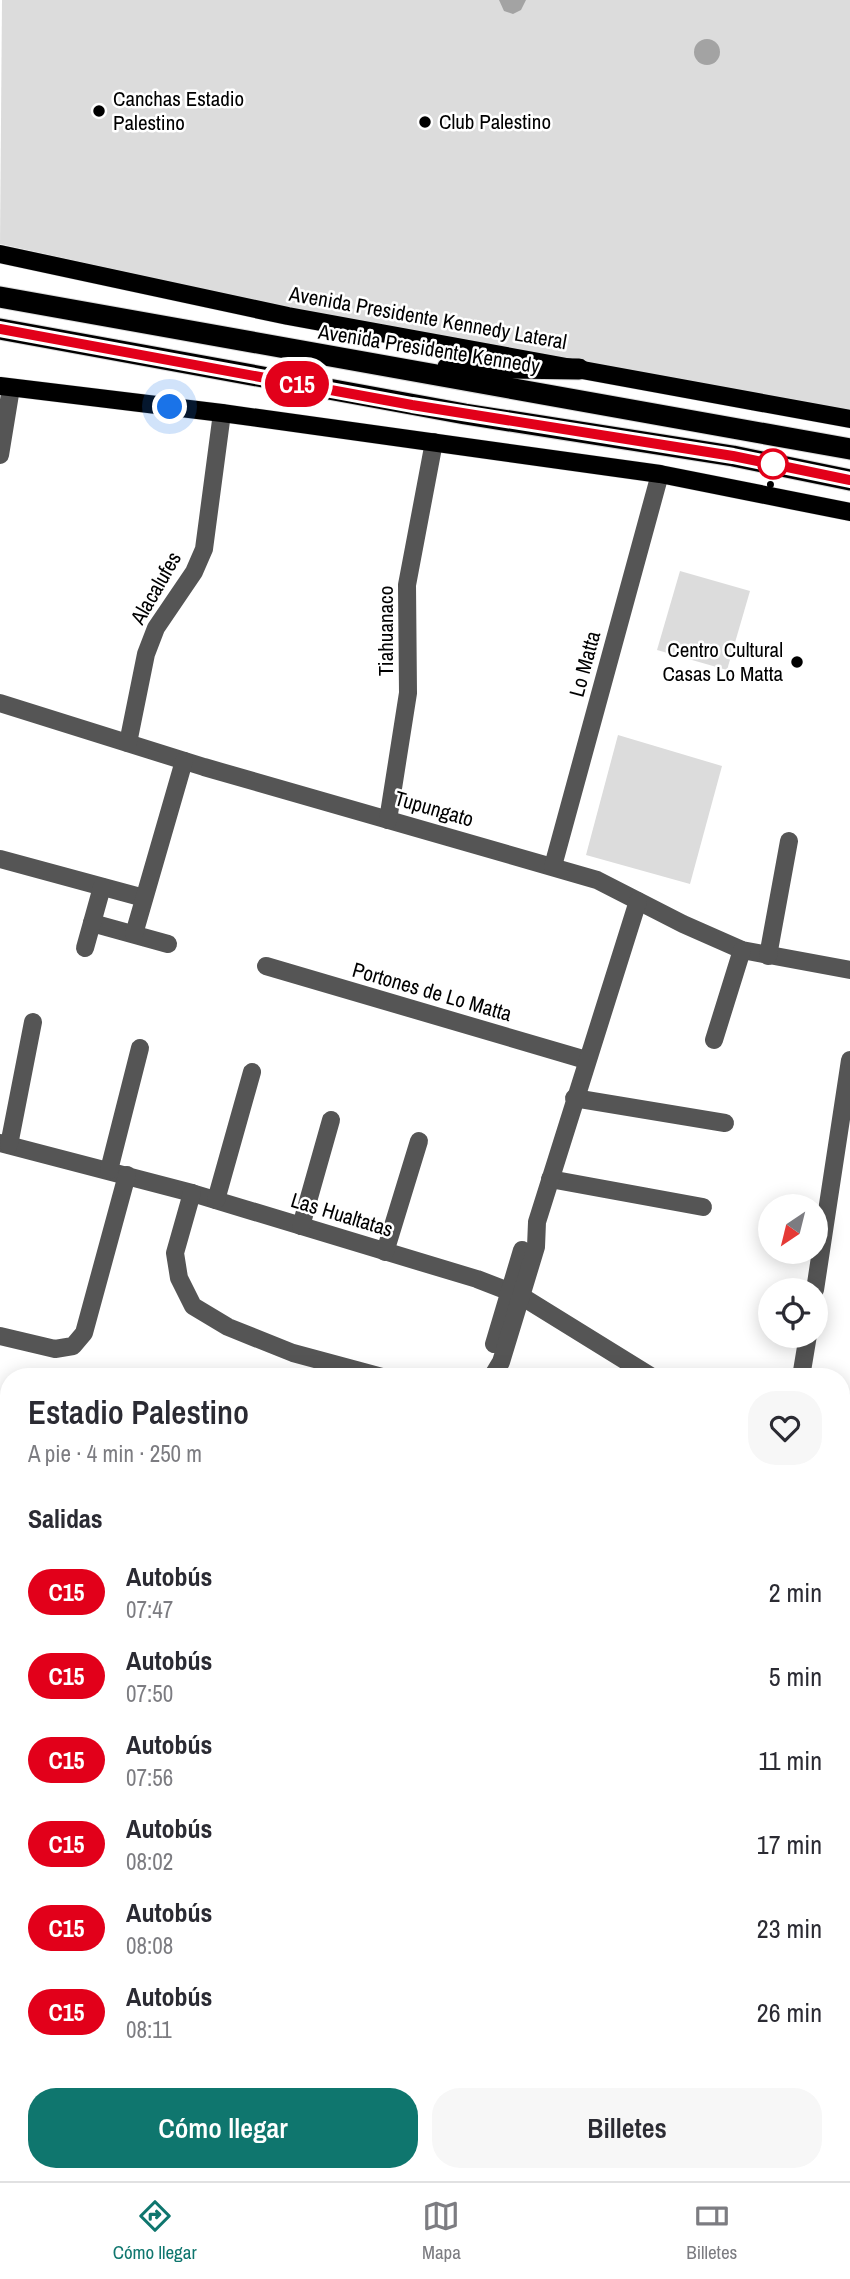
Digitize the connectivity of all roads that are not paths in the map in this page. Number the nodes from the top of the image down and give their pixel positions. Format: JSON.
{"nodes":[{"id":1,"x":0,"y":254,"type":"edge"},
{"id":2,"x":0,"y":297,"type":"edge"},
{"id":3,"x":0,"y":330,"type":"edge"},
{"id":4,"x":24,"y":334,"type":"junction"},
{"id":5,"x":0,"y":337,"type":"edge"},
{"id":6,"x":371,"y":365,"type":"junction"},
{"id":7,"x":579,"y":369,"type":"junction"},
{"id":8,"x":5,"y":387,"type":"edge"},
{"id":9,"x":222,"y":413,"type":"junction"},
{"id":10,"x":850,"y":419,"type":"edge"},
{"id":11,"x":434,"y":442,"type":"junction"},
{"id":12,"x":850,"y":449,"type":"edge"},
{"id":13,"x":0,"y":455,"type":"edge"},
{"id":14,"x":660,"y":474,"type":"junction"},
{"id":15,"x":850,"y":480,"type":"edge"},
{"id":16,"x":850,"y":512,"type":"edge"},
{"id":17,"x":0,"y":703,"type":"edge"},
{"id":18,"x":128,"y":743,"type":"junction"},
{"id":19,"x":184,"y":761,"type":"junction"},
{"id":20,"x":388,"y":820,"type":"junction"},
{"id":21,"x":789,"y":841,"type":"dead end"},
{"id":22,"x":0,"y":859,"type":"edge"},
{"id":23,"x":553,"y":866,"type":"junction"},
{"id":24,"x":102,"y":887,"type":"junction"},
{"id":25,"x":144,"y":898,"type":"junction"},
{"id":26,"x":638,"y":901,"type":"junction"},
{"id":27,"x":92,"y":923,"type":"junction"},
{"id":28,"x":134,"y":934,"type":"junction"},
{"id":29,"x":168,"y":944,"type":"dead end"},
{"id":30,"x":85,"y":948,"type":"dead end"},
{"id":31,"x":742,"y":950,"type":"junction"},
{"id":32,"x":768,"y":956,"type":"junction"},
{"id":33,"x":266,"y":966,"type":"dead end"},
{"id":34,"x":850,"y":970,"type":"edge"},
{"id":35,"x":33,"y":1022,"type":"dead end"},
{"id":36,"x":714,"y":1040,"type":"dead end"},
{"id":37,"x":140,"y":1048,"type":"dead end"},
{"id":38,"x":586,"y":1060,"type":"junction"},
{"id":39,"x":850,"y":1060,"type":"edge"},
{"id":40,"x":252,"y":1072,"type":"dead end"},
{"id":41,"x":574,"y":1098,"type":"junction"},
{"id":42,"x":331,"y":1120,"type":"dead end"},
{"id":43,"x":725,"y":1123,"type":"dead end"},
{"id":44,"x":419,"y":1142,"type":"dead end"},
{"id":45,"x":4,"y":1144,"type":"edge"},
{"id":46,"x":109,"y":1170,"type":"junction"},
{"id":47,"x":127,"y":1175,"type":"junction"},
{"id":48,"x":550,"y":1179,"type":"junction"},
{"id":49,"x":192,"y":1193,"type":"junction"},
{"id":50,"x":216,"y":1200,"type":"junction"},
{"id":51,"x":703,"y":1207,"type":"dead end"},
{"id":52,"x":301,"y":1226,"type":"junction"},
{"id":53,"x":385,"y":1252,"type":"junction"},
{"id":54,"x":817,"y":1278,"type":"edge"},
{"id":55,"x":515,"y":1294,"type":"junction"},
{"id":56,"x":0,"y":1336,"type":"edge"},
{"id":57,"x":806,"y":1348,"type":"edge"},
{"id":58,"x":349,"y":1368,"type":"edge"},
{"id":59,"x":490,"y":1368,"type":"edge"},
{"id":60,"x":637,"y":1368,"type":"edge"},
{"id":61,"x":802,"y":1368,"type":"edge"}],
"edges":[{"from":1,"to":7,"type":"main road","name":"Avenida Presidente Kennedy Lateral"},
{"from":2,"to":6,"type":"highway","name":"Avenida Presidente Kennedy"},
{"from":3,"to":4,"type":"highway"},
{"from":4,"to":5,"type":"highway"},
{"from":4,"to":15,"type":"highway"},
{"from":6,"to":7,"type":"highway"},
{"from":6,"to":12,"type":"highway","name":"Avenida Presidente Kennedy"},
{"from":7,"to":10,"type":"main road","name":"Avenida Presidente Kennedy Lateral"},
{"from":8,"to":9,"type":"main road"},
{"from":8,"to":13,"type":"street"},
{"from":9,"to":11,"type":"main road"},
{"from":9,"to":18,"type":"street","name":"Alacalufes"},
{"from":11,"to":14,"type":"main road"},
{"from":11,"to":20,"type":"street","name":"Tiahuanaco"},
{"from":14,"to":16,"type":"main road"},
{"from":14,"to":23,"type":"street","name":"Lo Matta"},
{"from":17,"to":18,"type":"street","name":"Tupungato"},
{"from":18,"to":19,"type":"street","name":"Tupungato"},
{"from":19,"to":20,"type":"street","name":"Tupungato"},
{"from":19,"to":25,"type":"street"},
{"from":20,"to":23,"type":"street","name":"Tupungato"},
{"from":21,"to":32,"type":"street"},
{"from":22,"to":24,"type":"street"},
{"from":23,"to":26,"type":"street","name":"Tupungato"},
{"from":24,"to":25,"type":"street"},
{"from":24,"to":27,"type":"street"},
{"from":25,"to":28,"type":"street"},
{"from":26,"to":31,"type":"street","name":"Tupungato"},
{"from":26,"to":38,"type":"street"},
{"from":27,"to":28,"type":"street"},
{"from":27,"to":30,"type":"street"},
{"from":28,"to":29,"type":"street"},
{"from":31,"to":32,"type":"street","name":"Tupungato"},
{"from":31,"to":36,"type":"street"},
{"from":32,"to":34,"type":"street","name":"Tupungato"},
{"from":33,"to":38,"type":"street","name":"Portones de Lo Matta"},
{"from":35,"to":45,"type":"street"},
{"from":37,"to":46,"type":"street"},
{"from":38,"to":41,"type":"street"},
{"from":39,"to":54,"type":"street"},
{"from":40,"to":50,"type":"street"},
{"from":41,"to":43,"type":"street"},
{"from":41,"to":48,"type":"street"},
{"from":42,"to":52,"type":"street"},
{"from":44,"to":53,"type":"street"},
{"from":45,"to":46,"type":"street","name":"Las Hualtatas"},
{"from":46,"to":47,"type":"street","name":"Las Hualtatas"},
{"from":47,"to":49,"type":"street","name":"Las Hualtatas"},
{"from":47,"to":56,"type":"street"},
{"from":48,"to":51,"type":"street"},
{"from":48,"to":55,"type":"street"},
{"from":49,"to":50,"type":"street","name":"Las Hualtatas"},
{"from":49,"to":58,"type":"street"},
{"from":50,"to":52,"type":"street","name":"Las Hualtatas"},
{"from":52,"to":53,"type":"street","name":"Las Hualtatas"},
{"from":53,"to":55,"type":"street","name":"Las Hualtatas"},
{"from":55,"to":59,"type":"street"},
{"from":55,"to":60,"type":"street","name":"Las Hualtatas"},
{"from":57,"to":61,"type":"street"}]}
